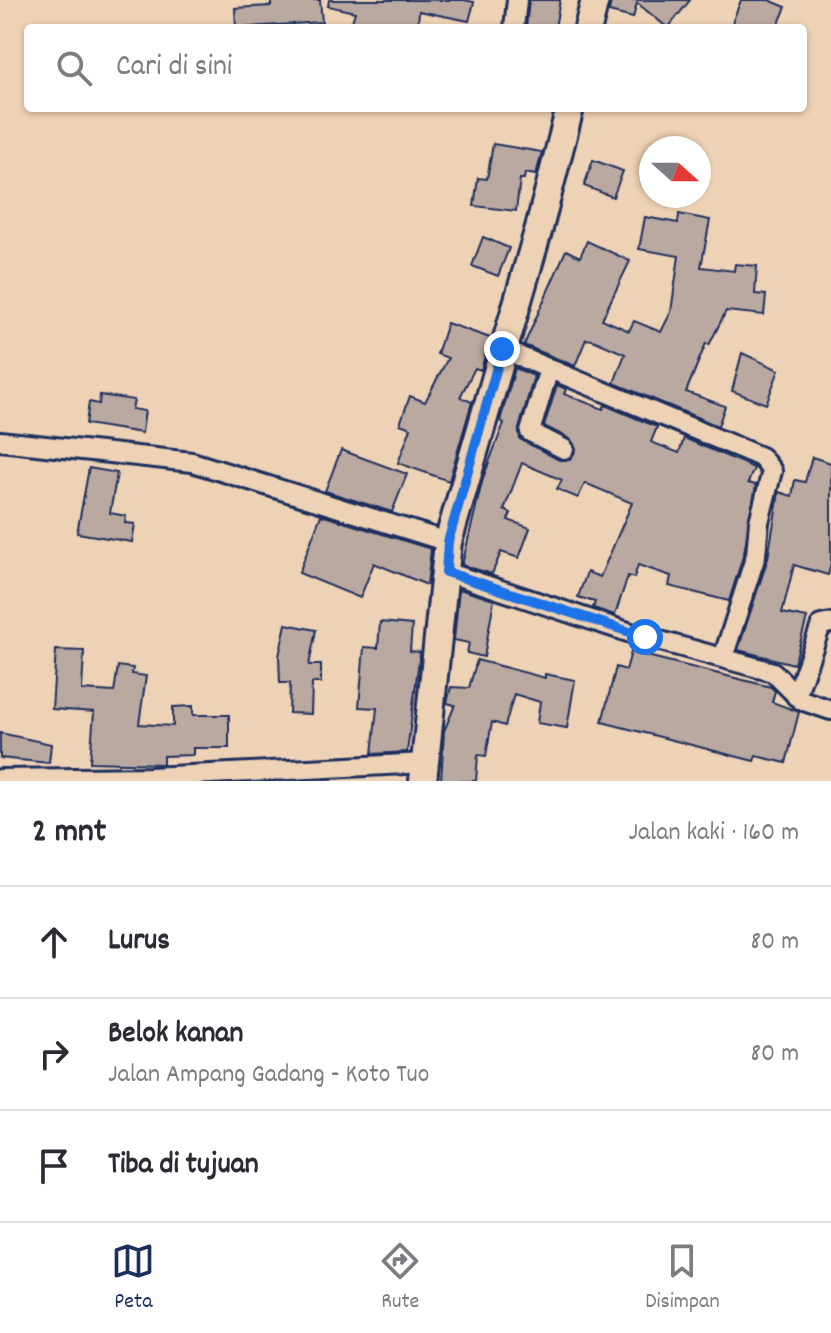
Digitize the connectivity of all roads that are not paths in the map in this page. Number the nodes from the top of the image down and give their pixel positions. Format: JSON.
{"nodes":[{"id":1,"x":517,"y":0,"type":"edge"},
{"id":2,"x":595,"y":0,"type":"edge"},
{"id":3,"x":514,"y":24,"type":"edge"},
{"id":4,"x":589,"y":24,"type":"edge"},
{"id":5,"x":569,"y":112,"type":"edge"},
{"id":6,"x":502,"y":349,"type":"junction"},
{"id":7,"x":549,"y":369,"type":"junction"},
{"id":8,"x":0,"y":441,"type":"edge"},
{"id":9,"x":564,"y":449,"type":"dead end"},
{"id":10,"x":448,"y":542,"type":"junction"},
{"id":11,"x":446,"y":572,"type":"junction"},
{"id":12,"x":831,"y":623,"type":"edge"},
{"id":13,"x":723,"y":658,"type":"junction"},
{"id":14,"x":796,"y":696,"type":"junction"},
{"id":15,"x":831,"y":710,"type":"edge"},
{"id":16,"x":424,"y":772,"type":"edge"},
{"id":17,"x":0,"y":779,"type":"edge"},
{"id":18,"x":150,"y":779,"type":"edge"}],
"edges":[{"from":1,"to":3,"type":"street"},
{"from":2,"to":4,"type":"street"},
{"from":5,"to":6,"type":"street"},
{"from":6,"to":7,"type":"street"},
{"from":6,"to":10,"type":"street"},
{"from":7,"to":9,"type":"street"},
{"from":7,"to":13,"type":"street"},
{"from":8,"to":10,"type":"street"},
{"from":10,"to":11,"type":"street"},
{"from":11,"to":13,"type":"street"},
{"from":11,"to":16,"type":"street"},
{"from":12,"to":14,"type":"street"},
{"from":13,"to":14,"type":"street"},
{"from":14,"to":15,"type":"street"},
{"from":16,"to":18,"type":"street"},
{"from":17,"to":18,"type":"street"}]}
